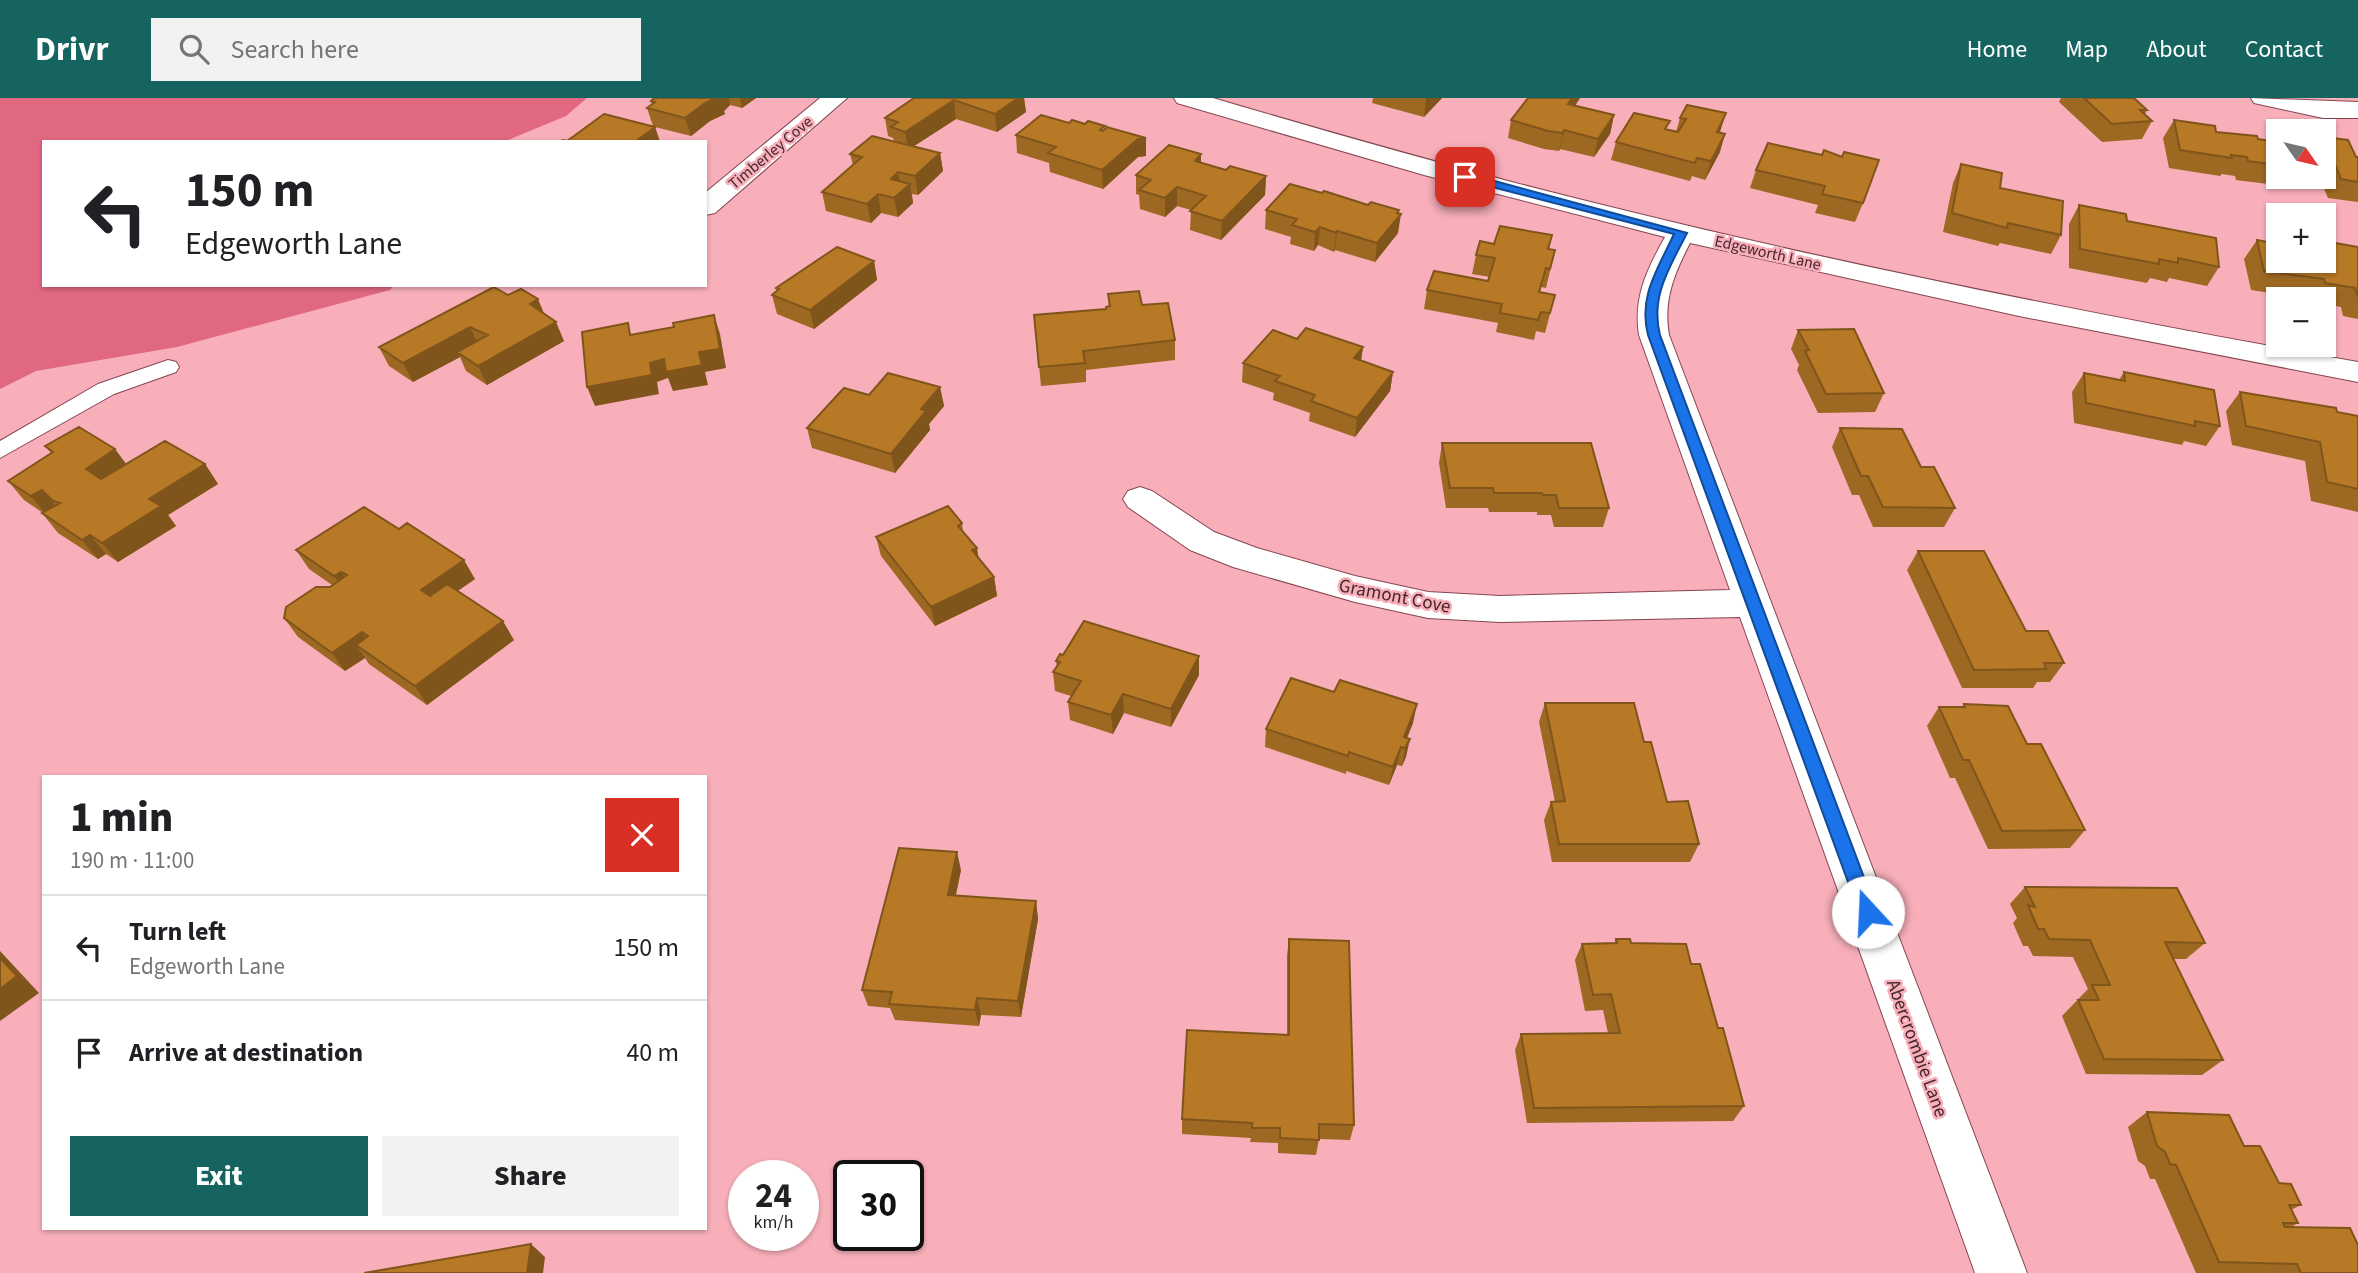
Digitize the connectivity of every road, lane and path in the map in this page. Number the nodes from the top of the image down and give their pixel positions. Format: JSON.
{"nodes":[{"id":1,"x":835,"y":98,"type":"edge"},
{"id":2,"x":1186,"y":98,"type":"edge"},
{"id":3,"x":2263,"y":98,"type":"edge"},
{"id":4,"x":2358,"y":110,"type":"edge"},
{"id":5,"x":707,"y":204,"type":"edge"},
{"id":6,"x":1681,"y":233,"type":"junction"},
{"id":7,"x":168,"y":367,"type":"dead end"},
{"id":8,"x":2358,"y":372,"type":"edge"},
{"id":9,"x":0,"y":451,"type":"edge"},
{"id":10,"x":1140,"y":499,"type":"dead end"},
{"id":11,"x":1754,"y":603,"type":"junction"},
{"id":12,"x":2001,"y":1273,"type":"edge"}],
"edges":[{"from":1,"to":5,"type":"street","name":"Timberley Cove"},
{"from":2,"to":6,"type":"street","name":"Edgeworth Lane"},
{"from":3,"to":4,"type":"street"},
{"from":6,"to":8,"type":"street","name":"Edgeworth Lane"},
{"from":6,"to":11,"type":"street","name":"Abercrombie Lane"},
{"from":7,"to":9,"type":"lane"},
{"from":10,"to":11,"type":"street","name":"Gramont Cove"},
{"from":11,"to":12,"type":"street","name":"Abercrombie Lane"}]}
